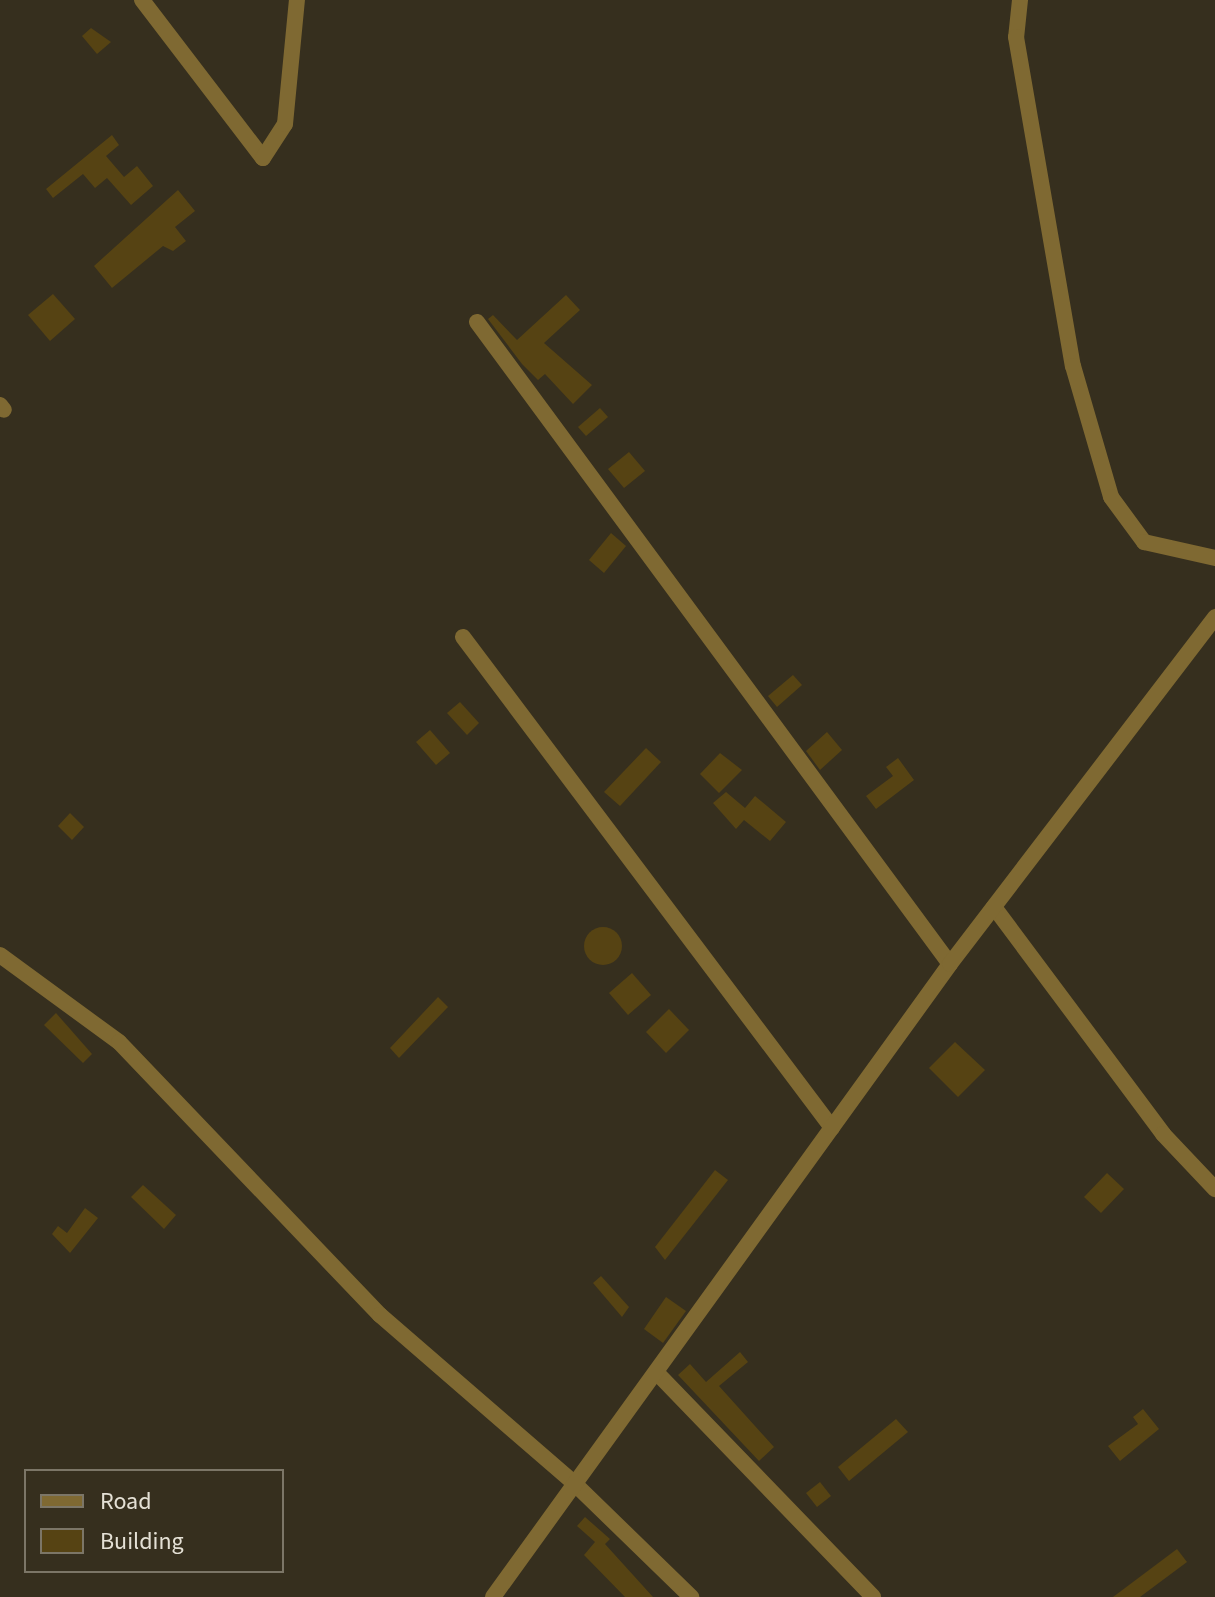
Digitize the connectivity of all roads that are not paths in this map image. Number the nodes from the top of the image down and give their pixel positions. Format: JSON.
{"nodes":[{"id":1,"x":142,"y":0,"type":"edge"},
{"id":2,"x":297,"y":0,"type":"edge"},
{"id":3,"x":1020,"y":0,"type":"edge"},
{"id":4,"x":477,"y":322,"type":"dead end"},
{"id":5,"x":1215,"y":558,"type":"edge"},
{"id":6,"x":1215,"y":617,"type":"edge"},
{"id":7,"x":463,"y":637,"type":"dead end"},
{"id":8,"x":994,"y":907,"type":"junction"},
{"id":9,"x":0,"y":955,"type":"edge"},
{"id":10,"x":950,"y":964,"type":"junction"},
{"id":11,"x":832,"y":1128,"type":"junction"},
{"id":12,"x":1215,"y":1189,"type":"edge"},
{"id":13,"x":657,"y":1373,"type":"junction"},
{"id":14,"x":576,"y":1485,"type":"junction"},
{"id":15,"x":493,"y":1597,"type":"edge"},
{"id":16,"x":691,"y":1597,"type":"edge"},
{"id":17,"x":873,"y":1597,"type":"edge"}],
"edges":[{"from":1,"to":2,"type":"street"},
{"from":3,"to":5,"type":"street"},
{"from":4,"to":10,"type":"street"},
{"from":6,"to":8,"type":"street"},
{"from":7,"to":11,"type":"street"},
{"from":8,"to":10,"type":"street"},
{"from":8,"to":12,"type":"street"},
{"from":9,"to":14,"type":"street"},
{"from":10,"to":11,"type":"street"},
{"from":11,"to":13,"type":"street"},
{"from":13,"to":14,"type":"street"},
{"from":13,"to":17,"type":"street"},
{"from":14,"to":15,"type":"street"},
{"from":14,"to":16,"type":"street"}]}
